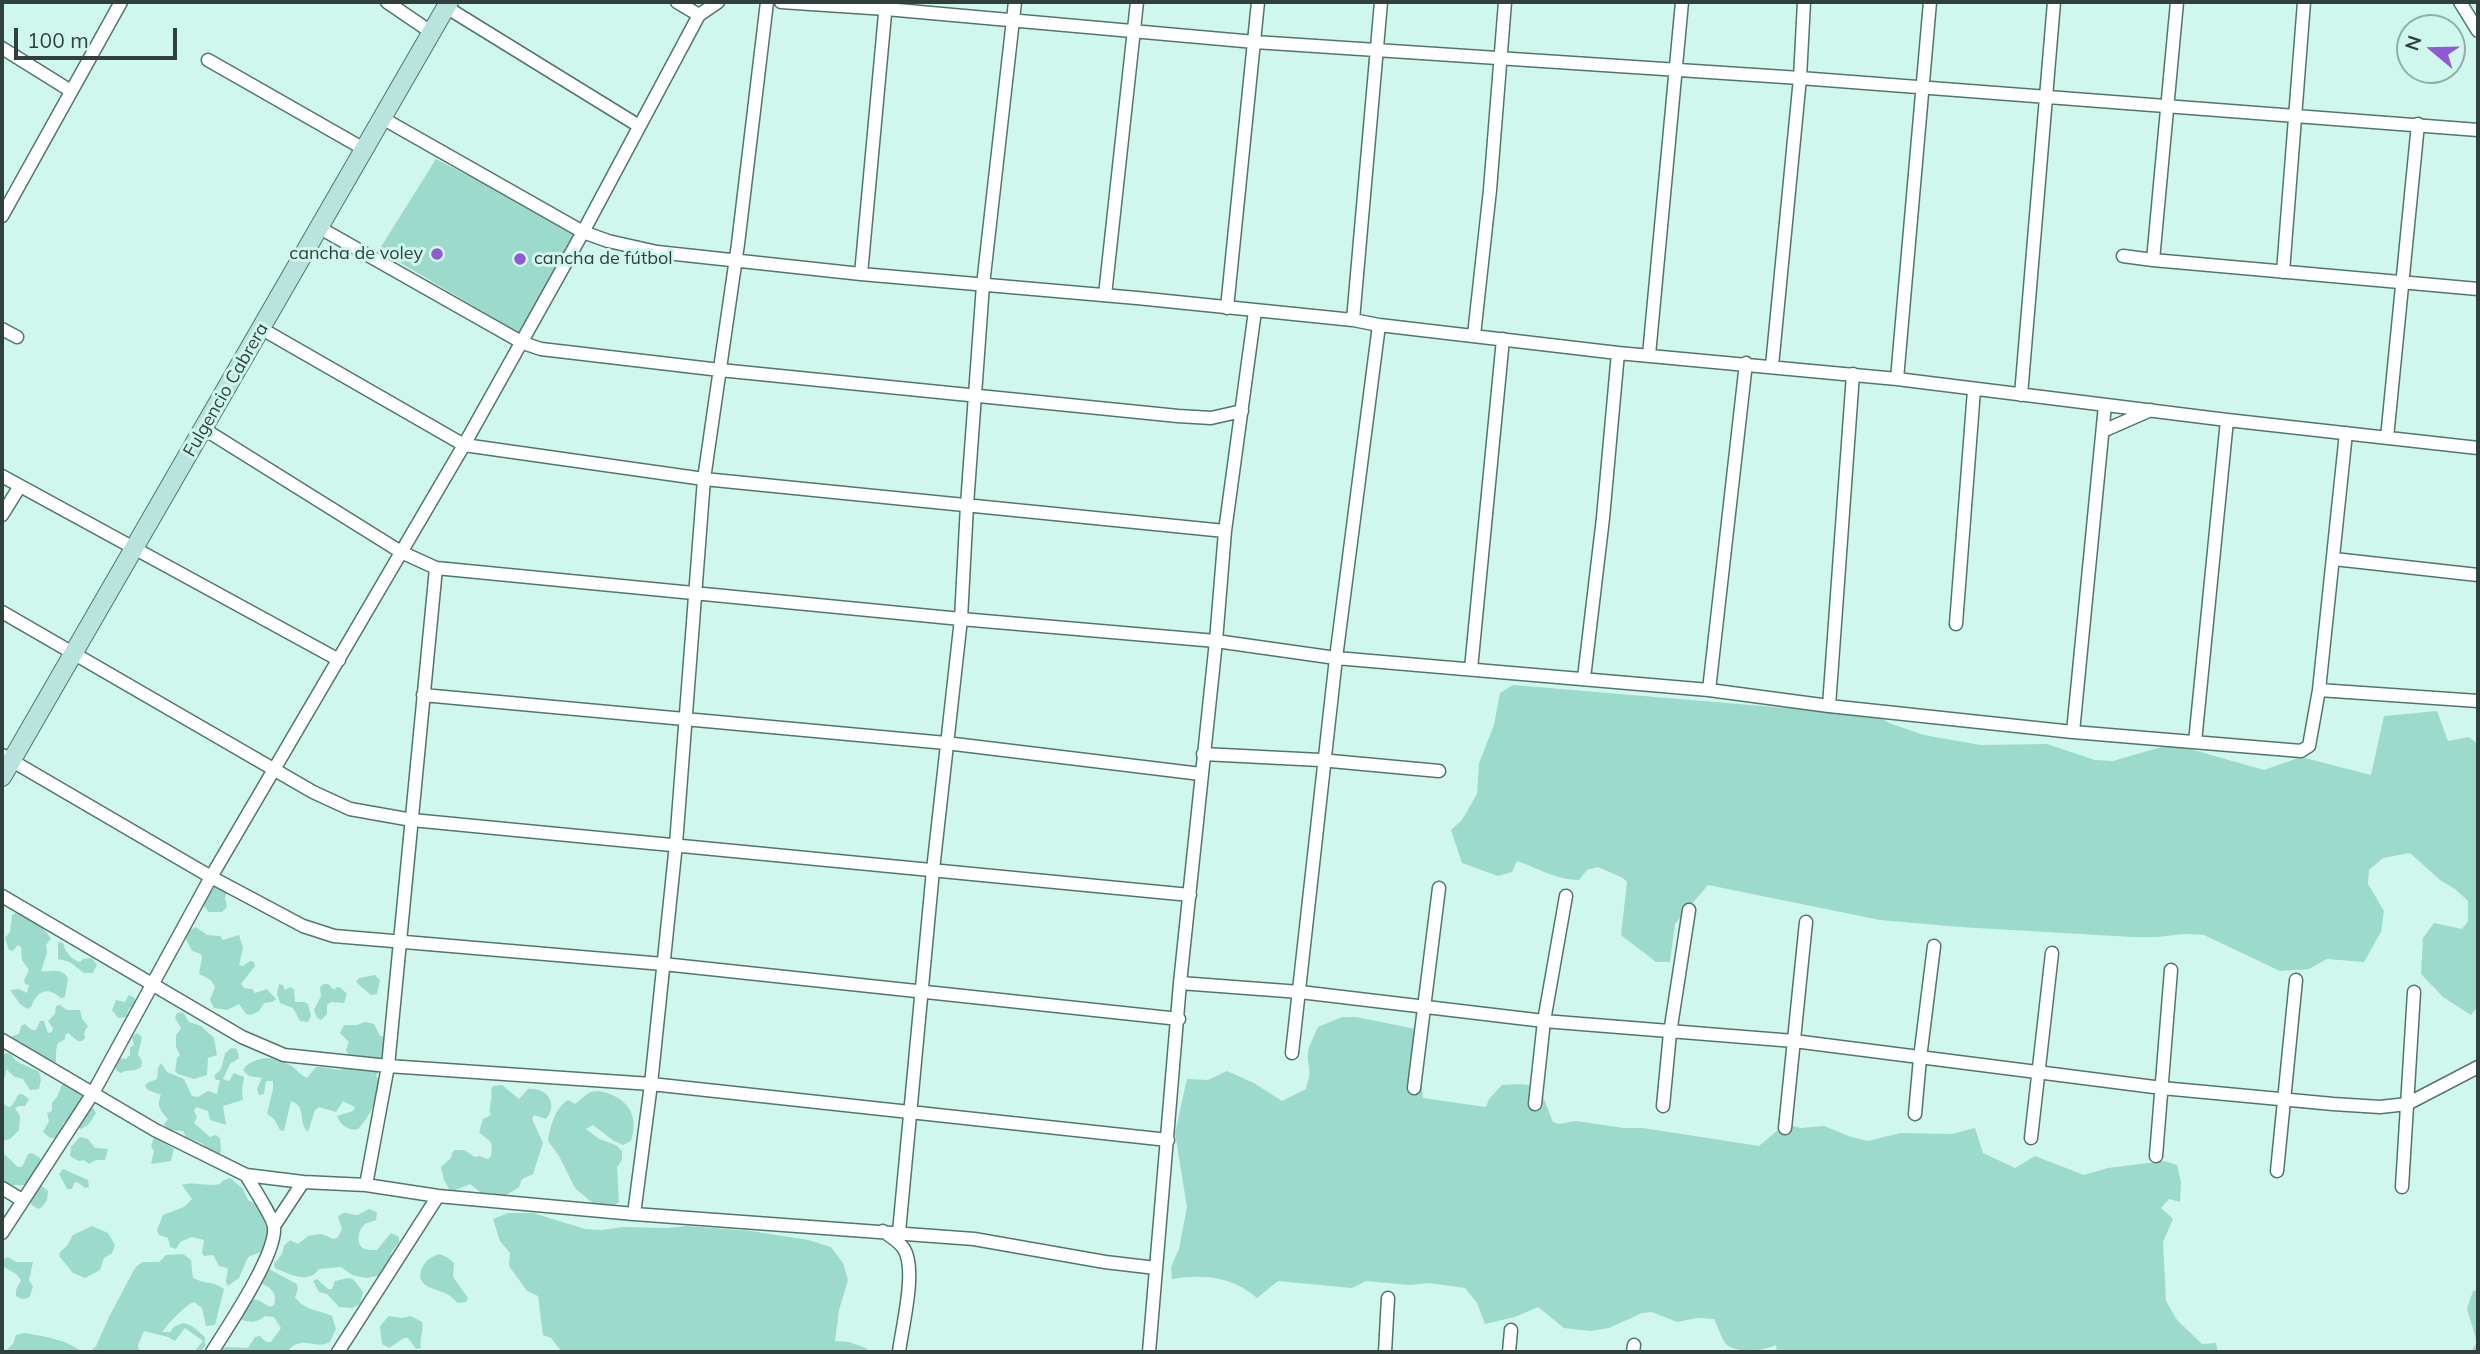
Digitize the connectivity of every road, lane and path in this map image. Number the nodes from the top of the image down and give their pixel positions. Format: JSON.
{"nodes":[{"id":1,"x":121,"y":2,"type":"edge"},
{"id":2,"x":387,"y":2,"type":"edge"},
{"id":3,"x":677,"y":2,"type":"edge"},
{"id":4,"x":718,"y":2,"type":"edge"},
{"id":5,"x":767,"y":2,"type":"edge"},
{"id":6,"x":781,"y":2,"type":"edge"},
{"id":7,"x":1015,"y":2,"type":"edge"},
{"id":8,"x":1137,"y":2,"type":"edge"},
{"id":9,"x":1258,"y":2,"type":"edge"},
{"id":10,"x":1381,"y":2,"type":"edge"},
{"id":11,"x":1505,"y":2,"type":"edge"},
{"id":12,"x":1682,"y":2,"type":"edge"},
{"id":13,"x":1804,"y":2,"type":"edge"},
{"id":14,"x":1930,"y":2,"type":"edge"},
{"id":15,"x":2054,"y":2,"type":"edge"},
{"id":16,"x":2177,"y":2,"type":"edge"},
{"id":17,"x":2304,"y":2,"type":"edge"},
{"id":18,"x":2460,"y":2,"type":"edge"},
{"id":19,"x":447,"y":5,"type":"edge"},
{"id":20,"x":886,"y":5,"type":"edge"},
{"id":21,"x":699,"y":15,"type":"junction"},
{"id":22,"x":1013,"y":21,"type":"junction"},
{"id":23,"x":1135,"y":31,"type":"junction"},
{"id":24,"x":2478,"y":31,"type":"edge"},
{"id":25,"x":431,"y":32,"type":"junction"},
{"id":26,"x":1255,"y":42,"type":"junction"},
{"id":27,"x":2,"y":48,"type":"edge"},
{"id":28,"x":1377,"y":51,"type":"junction"},
{"id":29,"x":1501,"y":58,"type":"junction"},
{"id":30,"x":208,"y":60,"type":"dead end"},
{"id":31,"x":1677,"y":71,"type":"junction"},
{"id":32,"x":1800,"y":78,"type":"junction"},
{"id":33,"x":1924,"y":88,"type":"junction"},
{"id":34,"x":71,"y":91,"type":"junction"},
{"id":35,"x":2048,"y":98,"type":"junction"},
{"id":36,"x":2167,"y":107,"type":"junction"},
{"id":37,"x":2296,"y":115,"type":"junction"},
{"id":38,"x":383,"y":118,"type":"junction"},
{"id":39,"x":2418,"y":124,"type":"junction"},
{"id":40,"x":639,"y":126,"type":"junction"},
{"id":41,"x":2478,"y":130,"type":"edge"},
{"id":42,"x":364,"y":149,"type":"junction"},
{"id":43,"x":2,"y":216,"type":"edge"},
{"id":44,"x":320,"y":228,"type":"junction"},
{"id":45,"x":583,"y":232,"type":"junction"},
{"id":46,"x":2123,"y":256,"type":"dead end"},
{"id":47,"x":735,"y":260,"type":"junction"},
{"id":48,"x":2153,"y":260,"type":"junction"},
{"id":49,"x":2283,"y":272,"type":"junction"},
{"id":50,"x":861,"y":274,"type":"junction"},
{"id":51,"x":2403,"y":283,"type":"junction"},
{"id":52,"x":983,"y":285,"type":"junction"},
{"id":53,"x":2478,"y":289,"type":"edge"},
{"id":54,"x":1105,"y":295,"type":"junction"},
{"id":55,"x":1227,"y":308,"type":"junction"},
{"id":56,"x":1255,"y":311,"type":"junction"},
{"id":57,"x":1353,"y":320,"type":"junction"},
{"id":58,"x":1379,"y":325,"type":"junction"},
{"id":59,"x":2,"y":328,"type":"edge"},
{"id":60,"x":262,"y":330,"type":"junction"},
{"id":61,"x":1474,"y":335,"type":"junction"},
{"id":62,"x":17,"y":337,"type":"dead end"},
{"id":63,"x":1503,"y":339,"type":"junction"},
{"id":64,"x":523,"y":343,"type":"junction"},
{"id":65,"x":1618,"y":352,"type":"junction"},
{"id":66,"x":1648,"y":355,"type":"junction"},
{"id":67,"x":1746,"y":363,"type":"junction"},
{"id":68,"x":1772,"y":366,"type":"junction"},
{"id":69,"x":720,"y":370,"type":"junction"},
{"id":70,"x":1853,"y":374,"type":"junction"},
{"id":71,"x":1897,"y":379,"type":"junction"},
{"id":72,"x":1974,"y":390,"type":"junction"},
{"id":73,"x":2021,"y":395,"type":"junction"},
{"id":74,"x":976,"y":396,"type":"junction"},
{"id":75,"x":2105,"y":405,"type":"junction"},
{"id":76,"x":2152,"y":410,"type":"junction"},
{"id":77,"x":1242,"y":411,"type":"junction"},
{"id":78,"x":1211,"y":418,"type":"junction"},
{"id":79,"x":2227,"y":421,"type":"junction"},
{"id":80,"x":204,"y":429,"type":"junction"},
{"id":81,"x":2103,"y":431,"type":"junction"},
{"id":82,"x":2346,"y":433,"type":"junction"},
{"id":83,"x":1238,"y":436,"type":"junction"},
{"id":84,"x":2387,"y":438,"type":"junction"},
{"id":85,"x":464,"y":445,"type":"junction"},
{"id":86,"x":2478,"y":448,"type":"edge"},
{"id":87,"x":2,"y":476,"type":"edge"},
{"id":88,"x":704,"y":479,"type":"junction"},
{"id":89,"x":20,"y":486,"type":"junction"},
{"id":90,"x":967,"y":505,"type":"junction"},
{"id":91,"x":2,"y":515,"type":"edge"},
{"id":92,"x":1225,"y":531,"type":"junction"},
{"id":93,"x":133,"y":547,"type":"junction"},
{"id":94,"x":401,"y":552,"type":"junction"},
{"id":95,"x":2334,"y":559,"type":"junction"},
{"id":96,"x":436,"y":568,"type":"junction"},
{"id":97,"x":2478,"y":575,"type":"edge"},
{"id":98,"x":696,"y":593,"type":"junction"},
{"id":99,"x":2,"y":612,"type":"edge"},
{"id":100,"x":961,"y":619,"type":"junction"},
{"id":101,"x":1956,"y":624,"type":"dead end"},
{"id":102,"x":1216,"y":641,"type":"junction"},
{"id":103,"x":74,"y":652,"type":"junction"},
{"id":104,"x":1336,"y":658,"type":"junction"},
{"id":105,"x":340,"y":660,"type":"junction"},
{"id":106,"x":1471,"y":669,"type":"junction"},
{"id":107,"x":1584,"y":678,"type":"junction"},
{"id":108,"x":1709,"y":690,"type":"junction"},
{"id":109,"x":2319,"y":690,"type":"junction"},
{"id":110,"x":423,"y":695,"type":"junction"},
{"id":111,"x":2478,"y":701,"type":"edge"},
{"id":112,"x":1829,"y":706,"type":"junction"},
{"id":113,"x":686,"y":719,"type":"junction"},
{"id":114,"x":2073,"y":732,"type":"junction"},
{"id":115,"x":2195,"y":742,"type":"junction"},
{"id":116,"x":946,"y":743,"type":"junction"},
{"id":117,"x":1203,"y":754,"type":"junction"},
{"id":118,"x":6,"y":758,"type":"edge"},
{"id":119,"x":1325,"y":761,"type":"junction"},
{"id":120,"x":275,"y":769,"type":"junction"},
{"id":121,"x":1439,"y":771,"type":"dead end"},
{"id":122,"x":1201,"y":774,"type":"junction"},
{"id":123,"x":2,"y":777,"type":"edge"},
{"id":124,"x":412,"y":820,"type":"junction"},
{"id":125,"x":676,"y":844,"type":"junction"},
{"id":126,"x":933,"y":870,"type":"junction"},
{"id":127,"x":211,"y":877,"type":"junction"},
{"id":128,"x":1439,"y":888,"type":"dead end"},
{"id":129,"x":1190,"y":895,"type":"junction"},
{"id":130,"x":2,"y":896,"type":"edge"},
{"id":131,"x":1566,"y":896,"type":"dead end"},
{"id":132,"x":1689,"y":910,"type":"dead end"},
{"id":133,"x":1806,"y":922,"type":"dead end"},
{"id":134,"x":402,"y":941,"type":"junction"},
{"id":135,"x":1934,"y":946,"type":"dead end"},
{"id":136,"x":2052,"y":953,"type":"dead end"},
{"id":137,"x":663,"y":964,"type":"junction"},
{"id":138,"x":2171,"y":970,"type":"dead end"},
{"id":139,"x":2296,"y":980,"type":"dead end"},
{"id":140,"x":152,"y":983,"type":"junction"},
{"id":141,"x":1180,"y":983,"type":"junction"},
{"id":142,"x":921,"y":991,"type":"junction"},
{"id":143,"x":1300,"y":992,"type":"junction"},
{"id":144,"x":2414,"y":992,"type":"dead end"},
{"id":145,"x":1423,"y":1005,"type":"junction"},
{"id":146,"x":1179,"y":1019,"type":"junction"},
{"id":147,"x":1544,"y":1021,"type":"junction"},
{"id":148,"x":1670,"y":1033,"type":"junction"},
{"id":149,"x":2,"y":1040,"type":"edge"},
{"id":150,"x":1794,"y":1041,"type":"junction"},
{"id":151,"x":1292,"y":1053,"type":"dead end"},
{"id":152,"x":1920,"y":1058,"type":"junction"},
{"id":153,"x":388,"y":1066,"type":"junction"},
{"id":154,"x":2478,"y":1067,"type":"edge"},
{"id":155,"x":2039,"y":1073,"type":"junction"},
{"id":156,"x":651,"y":1084,"type":"junction"},
{"id":157,"x":1414,"y":1088,"type":"dead end"},
{"id":158,"x":2162,"y":1088,"type":"junction"},
{"id":159,"x":93,"y":1093,"type":"junction"},
{"id":160,"x":2283,"y":1098,"type":"junction"},
{"id":161,"x":1535,"y":1104,"type":"dead end"},
{"id":162,"x":2407,"y":1104,"type":"junction"},
{"id":163,"x":1662,"y":1106,"type":"dead end"},
{"id":164,"x":909,"y":1114,"type":"junction"},
{"id":165,"x":1915,"y":1114,"type":"dead end"},
{"id":166,"x":1785,"y":1128,"type":"dead end"},
{"id":167,"x":2031,"y":1138,"type":"dead end"},
{"id":168,"x":1168,"y":1140,"type":"junction"},
{"id":169,"x":2156,"y":1156,"type":"dead end"},
{"id":170,"x":2277,"y":1171,"type":"dead end"},
{"id":171,"x":246,"y":1175,"type":"junction"},
{"id":172,"x":303,"y":1182,"type":"junction"},
{"id":173,"x":366,"y":1185,"type":"junction"},
{"id":174,"x":2402,"y":1187,"type":"dead end"},
{"id":175,"x":2,"y":1188,"type":"edge"},
{"id":176,"x":438,"y":1196,"type":"junction"},
{"id":177,"x":22,"y":1200,"type":"junction"},
{"id":178,"x":634,"y":1214,"type":"junction"},
{"id":179,"x":274,"y":1226,"type":"junction"},
{"id":180,"x":882,"y":1231,"type":"junction"},
{"id":181,"x":899,"y":1232,"type":"junction"},
{"id":182,"x":2,"y":1233,"type":"edge"},
{"id":183,"x":1156,"y":1268,"type":"junction"},
{"id":184,"x":1388,"y":1298,"type":"dead end"},
{"id":185,"x":1511,"y":1330,"type":"dead end"},
{"id":186,"x":212,"y":1352,"type":"edge"},
{"id":187,"x":338,"y":1352,"type":"edge"},
{"id":188,"x":899,"y":1352,"type":"edge"},
{"id":189,"x":1149,"y":1352,"type":"edge"},
{"id":190,"x":1385,"y":1352,"type":"edge"},
{"id":191,"x":1509,"y":1352,"type":"edge"}],
"edges":[{"from":1,"to":34,"type":"street"},
{"from":2,"to":25,"type":"street"},
{"from":3,"to":21,"type":"street"},
{"from":4,"to":21,"type":"street"},
{"from":5,"to":47,"type":"street"},
{"from":6,"to":20,"type":"street"},
{"from":7,"to":22,"type":"street"},
{"from":8,"to":23,"type":"street"},
{"from":9,"to":26,"type":"street"},
{"from":10,"to":28,"type":"street"},
{"from":11,"to":29,"type":"street"},
{"from":12,"to":31,"type":"street"},
{"from":13,"to":32,"type":"street"},
{"from":14,"to":33,"type":"street"},
{"from":15,"to":35,"type":"street"},
{"from":16,"to":36,"type":"street"},
{"from":17,"to":37,"type":"street"},
{"from":18,"to":24,"type":"street"},
{"from":19,"to":25,"type":"main road","name":"Fulgencio Cabrera"},
{"from":19,"to":40,"type":"street"},
{"from":20,"to":22,"type":"street"},
{"from":20,"to":50,"type":"street"},
{"from":21,"to":40,"type":"street"},
{"from":22,"to":23,"type":"street"},
{"from":22,"to":52,"type":"street"},
{"from":23,"to":26,"type":"street"},
{"from":23,"to":54,"type":"street"},
{"from":25,"to":38,"type":"main road","name":"Fulgencio Cabrera"},
{"from":26,"to":28,"type":"street"},
{"from":26,"to":55,"type":"street"},
{"from":27,"to":34,"type":"street"},
{"from":28,"to":29,"type":"street"},
{"from":28,"to":57,"type":"street"},
{"from":29,"to":31,"type":"street"},
{"from":29,"to":61,"type":"street"},
{"from":30,"to":42,"type":"street"},
{"from":31,"to":32,"type":"street"},
{"from":31,"to":66,"type":"street"},
{"from":32,"to":33,"type":"street"},
{"from":32,"to":68,"type":"street"},
{"from":33,"to":35,"type":"street"},
{"from":33,"to":71,"type":"street"},
{"from":34,"to":43,"type":"street"},
{"from":35,"to":36,"type":"street"},
{"from":35,"to":73,"type":"street"},
{"from":36,"to":37,"type":"street"},
{"from":36,"to":48,"type":"street"},
{"from":37,"to":39,"type":"street"},
{"from":37,"to":49,"type":"street"},
{"from":38,"to":42,"type":"main road","name":"Fulgencio Cabrera"},
{"from":38,"to":45,"type":"street"},
{"from":39,"to":41,"type":"street"},
{"from":39,"to":51,"type":"street"},
{"from":40,"to":45,"type":"street"},
{"from":42,"to":44,"type":"main road","name":"Fulgencio Cabrera"},
{"from":44,"to":60,"type":"main road","name":"Fulgencio Cabrera"},
{"from":44,"to":64,"type":"street"},
{"from":45,"to":47,"type":"street"},
{"from":45,"to":64,"type":"street"},
{"from":46,"to":48,"type":"street"},
{"from":47,"to":50,"type":"street"},
{"from":47,"to":69,"type":"street"},
{"from":48,"to":49,"type":"street"},
{"from":49,"to":51,"type":"street"},
{"from":50,"to":52,"type":"street"},
{"from":51,"to":53,"type":"street"},
{"from":51,"to":84,"type":"street"},
{"from":52,"to":54,"type":"street"},
{"from":52,"to":74,"type":"street"},
{"from":54,"to":55,"type":"street"},
{"from":55,"to":56,"type":"street"},
{"from":56,"to":57,"type":"street"},
{"from":56,"to":77,"type":"street"},
{"from":57,"to":58,"type":"street"},
{"from":58,"to":61,"type":"street"},
{"from":58,"to":104,"type":"street"},
{"from":59,"to":62,"type":"street"},
{"from":60,"to":80,"type":"main road","name":"Fulgencio Cabrera"},
{"from":60,"to":85,"type":"street"},
{"from":61,"to":63,"type":"street"},
{"from":63,"to":65,"type":"street"},
{"from":63,"to":106,"type":"street"},
{"from":64,"to":69,"type":"street"},
{"from":64,"to":85,"type":"street"},
{"from":65,"to":66,"type":"street"},
{"from":65,"to":107,"type":"street"},
{"from":66,"to":67,"type":"street"},
{"from":67,"to":68,"type":"street"},
{"from":67,"to":108,"type":"street"},
{"from":68,"to":70,"type":"street"},
{"from":69,"to":74,"type":"street"},
{"from":69,"to":88,"type":"street"},
{"from":70,"to":71,"type":"street"},
{"from":70,"to":112,"type":"street"},
{"from":71,"to":72,"type":"street"},
{"from":72,"to":73,"type":"street"},
{"from":72,"to":101,"type":"street"},
{"from":73,"to":75,"type":"street"},
{"from":74,"to":78,"type":"street"},
{"from":74,"to":90,"type":"street"},
{"from":75,"to":76,"type":"street"},
{"from":75,"to":81,"type":"street"},
{"from":76,"to":79,"type":"street"},
{"from":76,"to":81,"type":"street"},
{"from":77,"to":78,"type":"street"},
{"from":77,"to":83,"type":"street"},
{"from":78,"to":83,"type":"street"},
{"from":79,"to":82,"type":"street"},
{"from":79,"to":115,"type":"street"},
{"from":80,"to":93,"type":"main road","name":"Fulgencio Cabrera"},
{"from":80,"to":94,"type":"street"},
{"from":81,"to":114,"type":"street"},
{"from":82,"to":84,"type":"street"},
{"from":82,"to":95,"type":"street"},
{"from":83,"to":92,"type":"street"},
{"from":84,"to":86,"type":"street"},
{"from":85,"to":88,"type":"street"},
{"from":85,"to":94,"type":"street"},
{"from":87,"to":89,"type":"street"},
{"from":88,"to":90,"type":"street"},
{"from":88,"to":98,"type":"street"},
{"from":89,"to":91,"type":"street"},
{"from":89,"to":93,"type":"street"},
{"from":90,"to":92,"type":"street"},
{"from":90,"to":100,"type":"street"},
{"from":92,"to":102,"type":"street"},
{"from":93,"to":103,"type":"main road","name":"Fulgencio Cabrera"},
{"from":93,"to":105,"type":"street"},
{"from":94,"to":96,"type":"street"},
{"from":94,"to":105,"type":"street"},
{"from":95,"to":97,"type":"street"},
{"from":95,"to":109,"type":"street"},
{"from":96,"to":98,"type":"street"},
{"from":96,"to":110,"type":"street"},
{"from":98,"to":100,"type":"street"},
{"from":98,"to":113,"type":"street"},
{"from":99,"to":103,"type":"street"},
{"from":100,"to":102,"type":"street"},
{"from":100,"to":116,"type":"street"},
{"from":102,"to":104,"type":"street"},
{"from":102,"to":117,"type":"street"},
{"from":103,"to":118,"type":"main road","name":"Fulgencio Cabrera"},
{"from":103,"to":120,"type":"street"},
{"from":104,"to":106,"type":"street"},
{"from":104,"to":119,"type":"street"},
{"from":105,"to":120,"type":"street"},
{"from":106,"to":107,"type":"street"},
{"from":107,"to":108,"type":"street"},
{"from":108,"to":112,"type":"street"},
{"from":109,"to":111,"type":"street"},
{"from":109,"to":115,"type":"street"},
{"from":110,"to":113,"type":"street"},
{"from":110,"to":124,"type":"street"},
{"from":112,"to":114,"type":"street"},
{"from":113,"to":116,"type":"street"},
{"from":113,"to":125,"type":"street"},
{"from":114,"to":115,"type":"street"},
{"from":116,"to":122,"type":"street"},
{"from":116,"to":126,"type":"street"},
{"from":117,"to":119,"type":"street"},
{"from":117,"to":122,"type":"street"},
{"from":118,"to":123,"type":"main road","name":"Fulgencio Cabrera"},
{"from":118,"to":127,"type":"street"},
{"from":119,"to":121,"type":"street"},
{"from":119,"to":143,"type":"street"},
{"from":120,"to":124,"type":"street"},
{"from":120,"to":127,"type":"street"},
{"from":122,"to":129,"type":"street"},
{"from":124,"to":125,"type":"street"},
{"from":124,"to":134,"type":"street"},
{"from":125,"to":126,"type":"street"},
{"from":125,"to":137,"type":"street"},
{"from":126,"to":129,"type":"street"},
{"from":126,"to":142,"type":"street"},
{"from":127,"to":134,"type":"street"},
{"from":127,"to":140,"type":"street"},
{"from":128,"to":145,"type":"street"},
{"from":129,"to":141,"type":"street"},
{"from":130,"to":140,"type":"street"},
{"from":131,"to":147,"type":"street"},
{"from":132,"to":148,"type":"street"},
{"from":133,"to":150,"type":"street"},
{"from":134,"to":137,"type":"street"},
{"from":134,"to":153,"type":"street"},
{"from":135,"to":152,"type":"street"},
{"from":136,"to":155,"type":"street"},
{"from":137,"to":142,"type":"street"},
{"from":137,"to":156,"type":"street"},
{"from":138,"to":158,"type":"street"},
{"from":139,"to":160,"type":"street"},
{"from":140,"to":153,"type":"street"},
{"from":140,"to":159,"type":"street"},
{"from":141,"to":143,"type":"street"},
{"from":141,"to":146,"type":"street"},
{"from":142,"to":146,"type":"street"},
{"from":142,"to":164,"type":"street"},
{"from":143,"to":145,"type":"street"},
{"from":143,"to":151,"type":"street"},
{"from":144,"to":162,"type":"street"},
{"from":145,"to":147,"type":"street"},
{"from":145,"to":157,"type":"street"},
{"from":146,"to":168,"type":"street"},
{"from":147,"to":148,"type":"street"},
{"from":147,"to":161,"type":"street"},
{"from":148,"to":150,"type":"street"},
{"from":148,"to":163,"type":"street"},
{"from":149,"to":159,"type":"street"},
{"from":150,"to":152,"type":"street"},
{"from":150,"to":166,"type":"street"},
{"from":152,"to":155,"type":"street"},
{"from":152,"to":165,"type":"street"},
{"from":153,"to":156,"type":"street"},
{"from":153,"to":173,"type":"street"},
{"from":154,"to":162,"type":"street"},
{"from":155,"to":158,"type":"street"},
{"from":155,"to":167,"type":"street"},
{"from":156,"to":164,"type":"street"},
{"from":156,"to":178,"type":"street"},
{"from":158,"to":160,"type":"street"},
{"from":158,"to":169,"type":"street"},
{"from":159,"to":171,"type":"street"},
{"from":159,"to":177,"type":"street"},
{"from":160,"to":162,"type":"street"},
{"from":160,"to":170,"type":"street"},
{"from":162,"to":174,"type":"street"},
{"from":164,"to":168,"type":"street"},
{"from":164,"to":181,"type":"street"},
{"from":168,"to":183,"type":"street"},
{"from":171,"to":172,"type":"street"},
{"from":171,"to":179,"type":"street"},
{"from":172,"to":173,"type":"street"},
{"from":172,"to":179,"type":"street"},
{"from":173,"to":176,"type":"street"},
{"from":175,"to":177,"type":"street"},
{"from":176,"to":178,"type":"street"},
{"from":176,"to":187,"type":"street"},
{"from":177,"to":182,"type":"street"},
{"from":178,"to":180,"type":"street"},
{"from":179,"to":186,"type":"street"},
{"from":180,"to":181,"type":"street"},
{"from":180,"to":188,"type":"street"},
{"from":181,"to":183,"type":"street"},
{"from":183,"to":189,"type":"street"},
{"from":184,"to":190,"type":"street"},
{"from":185,"to":191,"type":"street"}]}
